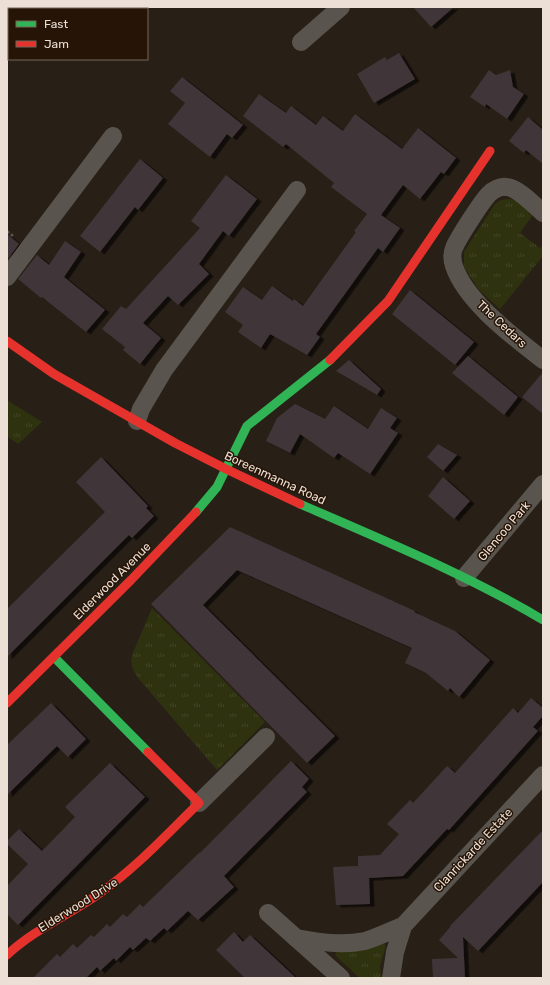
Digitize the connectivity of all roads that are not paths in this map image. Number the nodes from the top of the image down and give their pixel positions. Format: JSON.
{"nodes":[{"id":1,"x":341,"y":7,"type":"edge"},
{"id":2,"x":301,"y":42,"type":"dead end"},
{"id":3,"x":113,"y":136,"type":"dead end"},
{"id":4,"x":490,"y":151,"type":"dead end"},
{"id":5,"x":297,"y":190,"type":"dead end"},
{"id":6,"x":543,"y":212,"type":"edge"},
{"id":7,"x":7,"y":277,"type":"edge"},
{"id":8,"x":7,"y":340,"type":"edge"},
{"id":9,"x":543,"y":360,"type":"edge"},
{"id":10,"x":137,"y":421,"type":"junction"},
{"id":11,"x":226,"y":469,"type":"junction"},
{"id":12,"x":543,"y":484,"type":"edge"},
{"id":13,"x":464,"y":578,"type":"junction"},
{"id":14,"x":543,"y":620,"type":"edge"},
{"id":15,"x":54,"y":657,"type":"junction"},
{"id":16,"x":7,"y":703,"type":"edge"},
{"id":17,"x":266,"y":737,"type":"dead end"},
{"id":18,"x":543,"y":775,"type":"edge"},
{"id":19,"x":199,"y":803,"type":"junction"},
{"id":20,"x":268,"y":913,"type":"dead end"},
{"id":21,"x":403,"y":926,"type":"junction"},
{"id":22,"x":296,"y":938,"type":"junction"},
{"id":23,"x":7,"y":955,"type":"edge"},
{"id":24,"x":341,"y":978,"type":"edge"},
{"id":25,"x":391,"y":978,"type":"edge"}],
"edges":[{"from":1,"to":2,"type":"street"},
{"from":3,"to":7,"type":"street"},
{"from":4,"to":11,"type":"street","name":"Elderwood Avenue"},
{"from":5,"to":10,"type":"street"},
{"from":6,"to":9,"type":"street","name":"The Cedars"},
{"from":8,"to":10,"type":"street","name":"Boreenmanna Road"},
{"from":10,"to":11,"type":"street","name":"Boreenmanna Road"},
{"from":11,"to":13,"type":"street","name":"Boreenmanna Road"},
{"from":11,"to":15,"type":"street","name":"Elderwood Avenue"},
{"from":12,"to":13,"type":"street","name":"Glencoo Park"},
{"from":13,"to":14,"type":"street","name":"Boreenmanna Road"},
{"from":15,"to":16,"type":"street","name":"Elderwood Avenue"},
{"from":15,"to":19,"type":"street"},
{"from":17,"to":19,"type":"street","name":"Elderwood Drive"},
{"from":18,"to":21,"type":"street","name":"Clanrickarde Estate"},
{"from":19,"to":23,"type":"street","name":"Elderwood Drive"},
{"from":20,"to":22,"type":"street"},
{"from":21,"to":22,"type":"street","name":"Clanrickarde Estate"},
{"from":21,"to":25,"type":"street","name":"Clanrickarde Estate"},
{"from":22,"to":24,"type":"street"}]}
